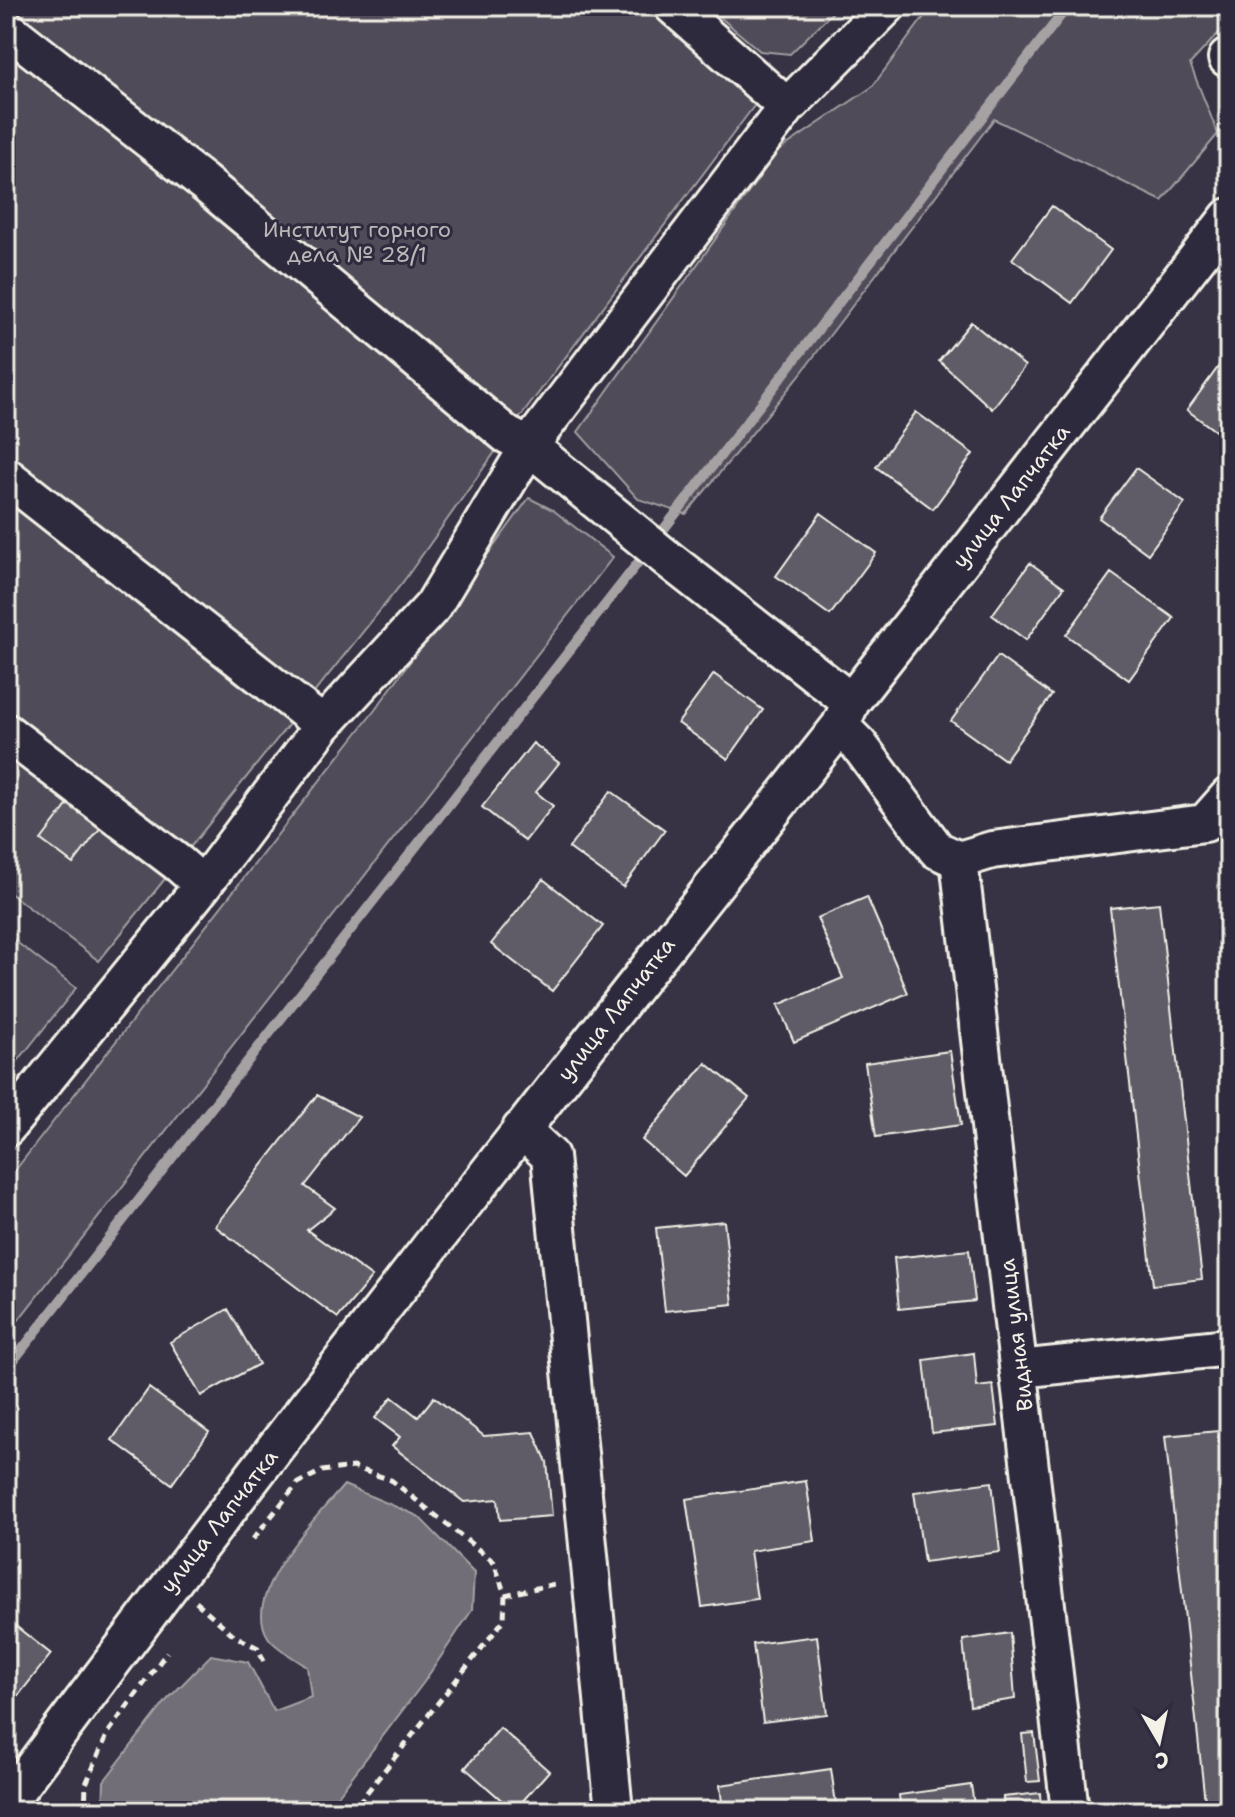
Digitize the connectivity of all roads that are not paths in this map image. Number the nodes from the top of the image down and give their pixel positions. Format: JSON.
{"nodes":[{"id":1,"x":673,"y":6,"type":"edge"},
{"id":2,"x":887,"y":6,"type":"edge"},
{"id":3,"x":6,"y":28,"type":"edge"},
{"id":4,"x":787,"y":107,"type":"junction"},
{"id":5,"x":1229,"y":217,"type":"edge"},
{"id":6,"x":529,"y":446,"type":"junction"},
{"id":7,"x":6,"y":476,"type":"edge"},
{"id":8,"x":845,"y":714,"type":"junction"},
{"id":9,"x":323,"y":725,"type":"junction"},
{"id":10,"x":6,"y":732,"type":"edge"},
{"id":11,"x":1229,"y":796,"type":"edge"},
{"id":12,"x":959,"y":860,"type":"junction"},
{"id":13,"x":203,"y":885,"type":"junction"},
{"id":14,"x":6,"y":1128,"type":"edge"},
{"id":15,"x":521,"y":1129,"type":"junction"},
{"id":16,"x":1229,"y":1347,"type":"edge"},
{"id":17,"x":1019,"y":1369,"type":"junction"},
{"id":18,"x":6,"y":1804,"type":"edge"},
{"id":19,"x":614,"y":1811,"type":"edge"},
{"id":20,"x":1070,"y":1811,"type":"edge"}],
"edges":[{"from":1,"to":4,"type":"street"},
{"from":2,"to":4,"type":"street"},
{"from":3,"to":6,"type":"street"},
{"from":4,"to":6,"type":"street"},
{"from":5,"to":8,"type":"street","name":"улица Лапчатка"},
{"from":6,"to":8,"type":"street"},
{"from":6,"to":9,"type":"street"},
{"from":7,"to":9,"type":"street"},
{"from":8,"to":12,"type":"street"},
{"from":8,"to":15,"type":"street","name":"улица Лапчатка"},
{"from":9,"to":13,"type":"street"},
{"from":10,"to":13,"type":"street"},
{"from":11,"to":12,"type":"street"},
{"from":12,"to":17,"type":"street","name":"Видная улица"},
{"from":13,"to":14,"type":"street"},
{"from":15,"to":18,"type":"street","name":"улица Лапчатка"},
{"from":15,"to":19,"type":"street"},
{"from":16,"to":17,"type":"street"},
{"from":17,"to":20,"type":"street","name":"Видная улица"}]}
